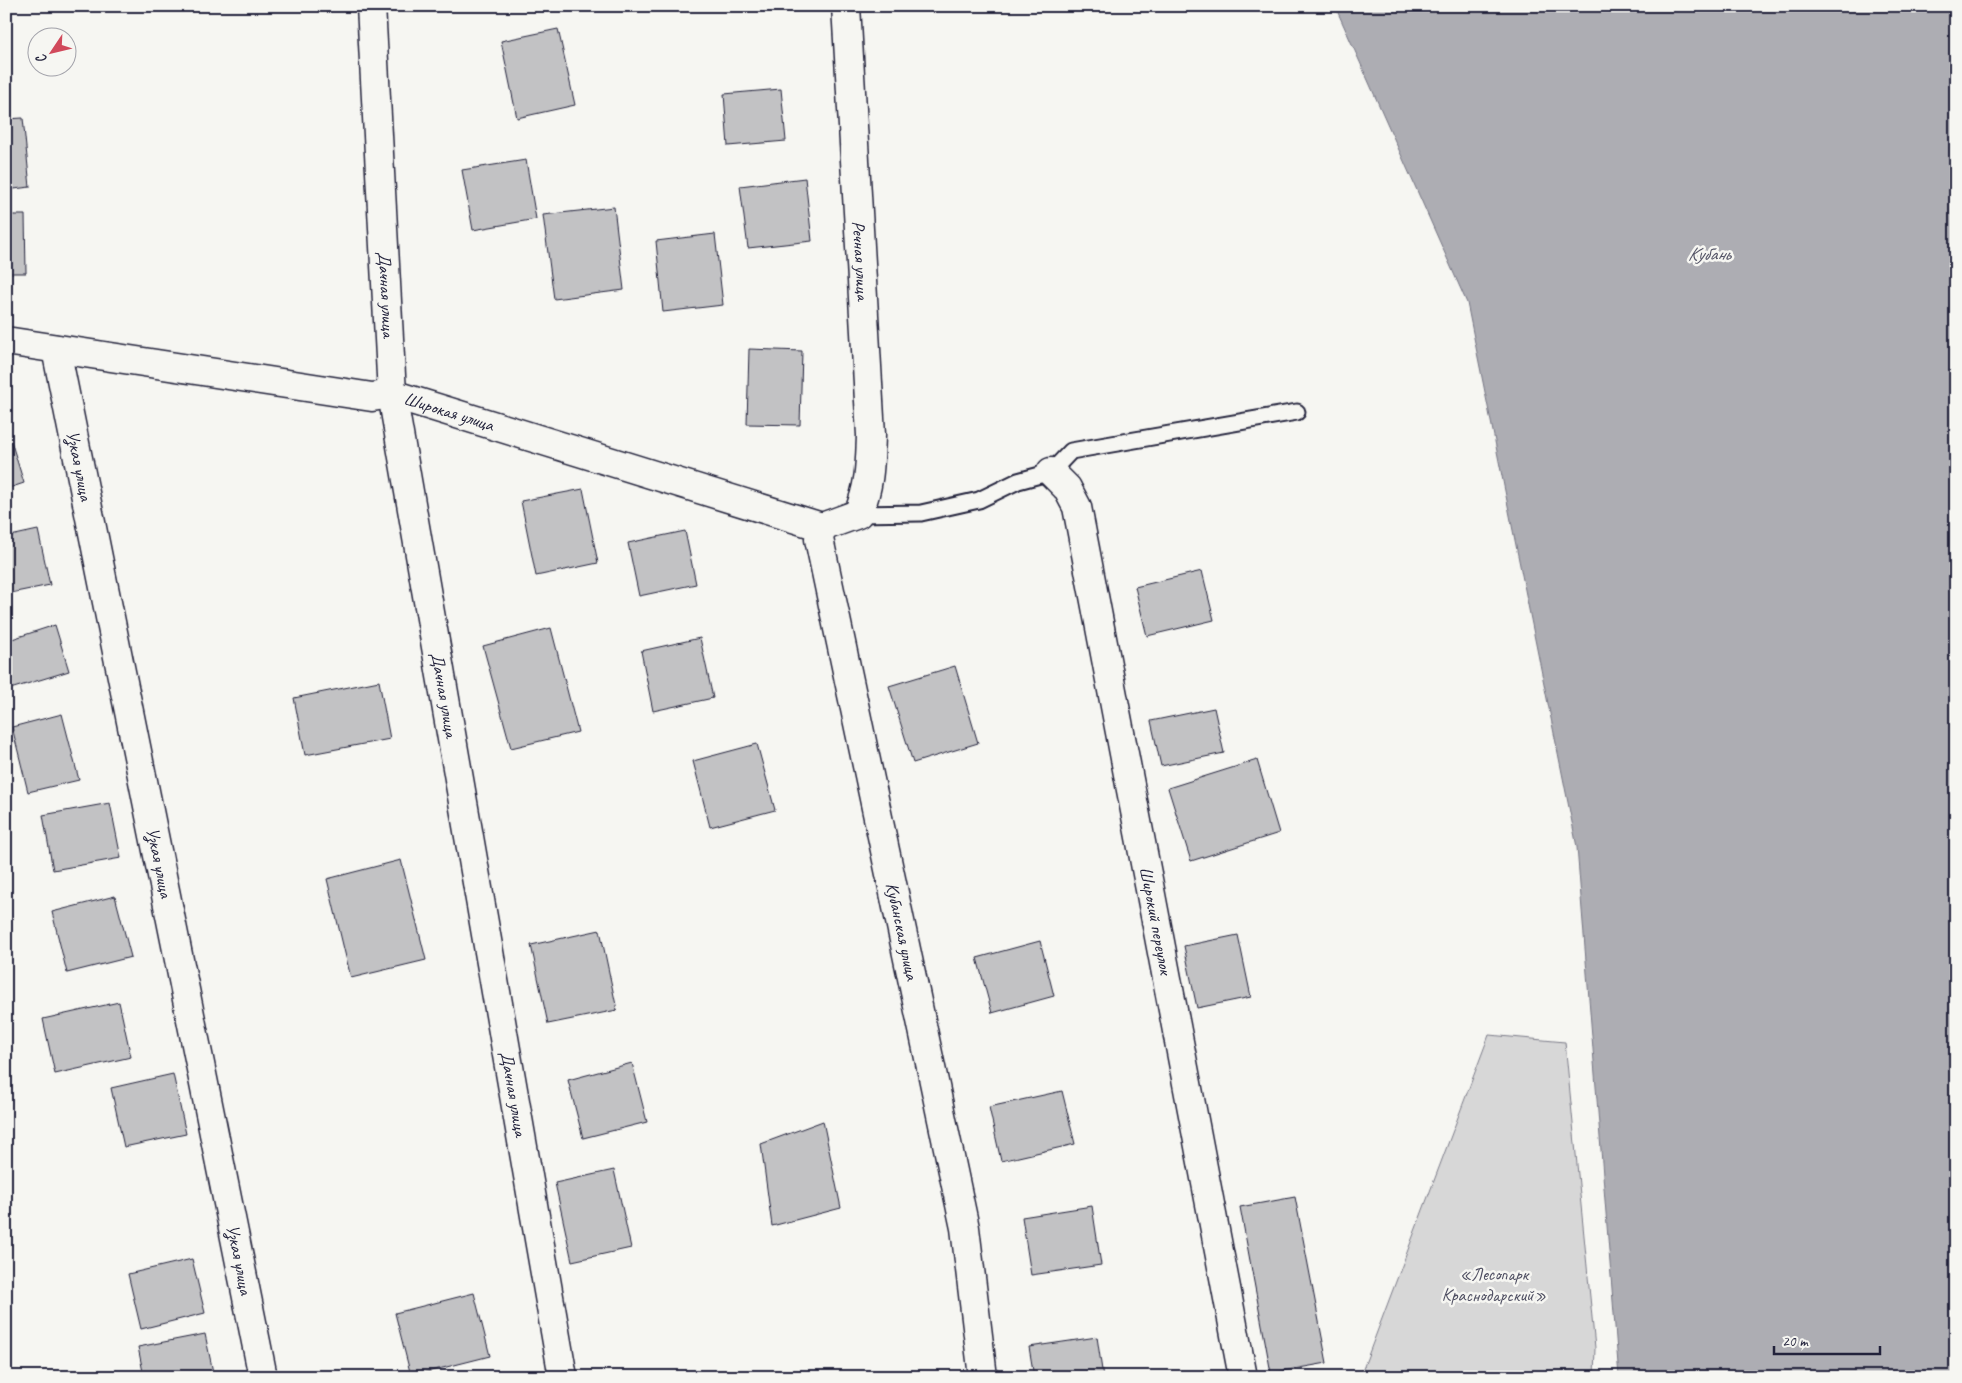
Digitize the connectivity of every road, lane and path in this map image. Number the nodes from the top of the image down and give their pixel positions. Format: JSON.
{"nodes":[{"id":1,"x":372,"y":6,"type":"edge"},
{"id":2,"x":846,"y":6,"type":"edge"},
{"id":3,"x":6,"y":341,"type":"edge"},
{"id":4,"x":56,"y":349,"type":"junction"},
{"id":5,"x":392,"y":394,"type":"junction"},
{"id":6,"x":1297,"y":412,"type":"dead end"},
{"id":7,"x":1051,"y":472,"type":"junction"},
{"id":8,"x":858,"y":514,"type":"junction"},
{"id":9,"x":822,"y":527,"type":"junction"},
{"id":10,"x":263,"y":1377,"type":"edge"},
{"id":11,"x":563,"y":1377,"type":"edge"},
{"id":12,"x":983,"y":1377,"type":"edge"},
{"id":13,"x":1243,"y":1377,"type":"edge"}],
"edges":[{"from":1,"to":5,"type":"street","name":"Дачная улица"},
{"from":2,"to":8,"type":"street","name":"Речная улица"},
{"from":3,"to":4,"type":"street","name":"Широкая улица"},
{"from":4,"to":5,"type":"street","name":"Широкая улица"},
{"from":4,"to":10,"type":"street","name":"Узкая улица"},
{"from":5,"to":9,"type":"street","name":"Широкая улица"},
{"from":5,"to":11,"type":"street","name":"Дачная улица"},
{"from":6,"to":7,"type":"lane"},
{"from":7,"to":8,"type":"lane"},
{"from":7,"to":13,"type":"street","name":"Широкий переулок"},
{"from":8,"to":9,"type":"street"},
{"from":9,"to":12,"type":"street","name":"Кубанская улица"}]}
